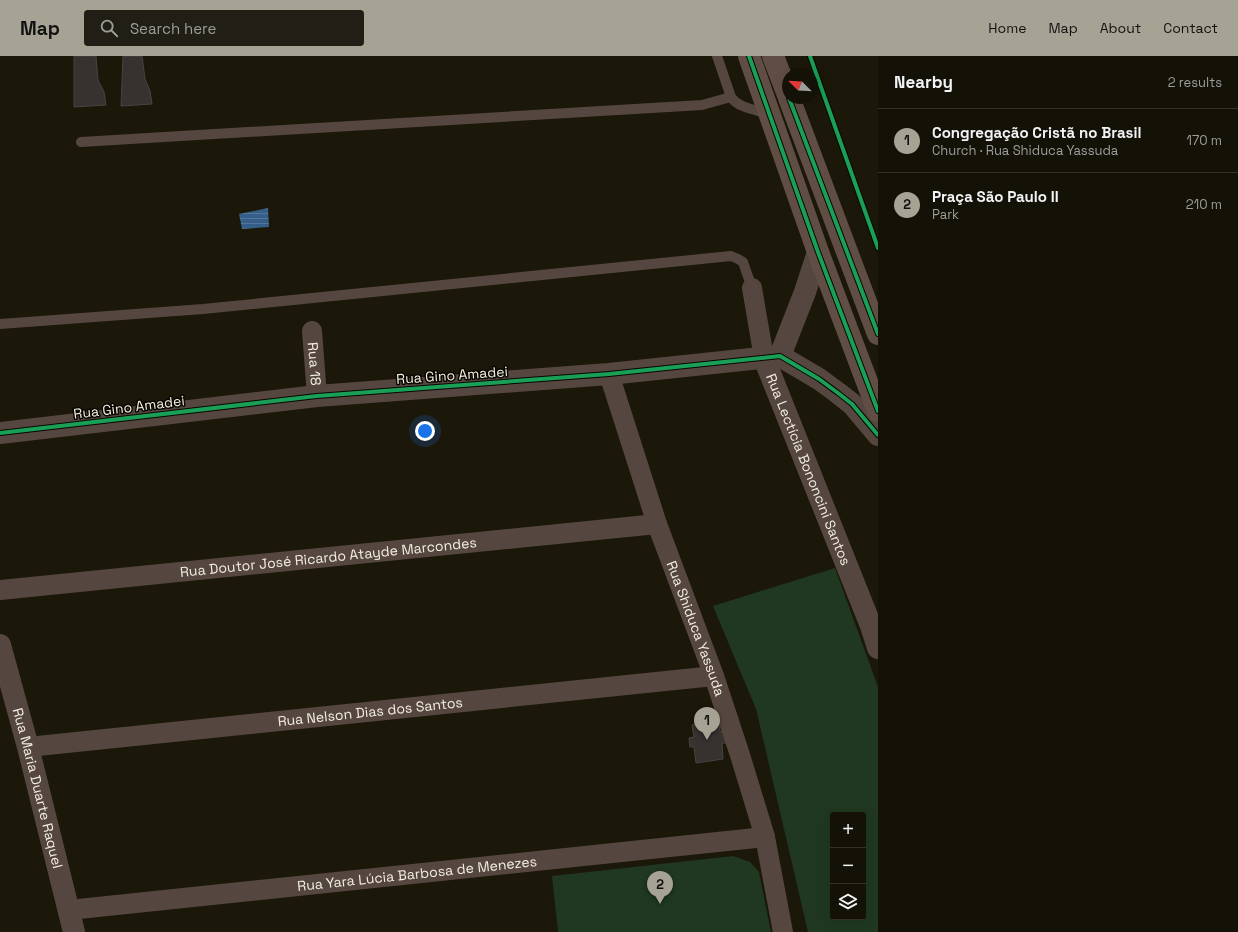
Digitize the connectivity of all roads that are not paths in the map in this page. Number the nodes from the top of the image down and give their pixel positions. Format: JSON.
{"nodes":[{"id":1,"x":717,"y":56,"type":"edge"},
{"id":2,"x":749,"y":56,"type":"edge"},
{"id":3,"x":773,"y":56,"type":"edge"},
{"id":4,"x":782,"y":79,"type":"edge"},
{"id":5,"x":731,"y":97,"type":"junction"},
{"id":6,"x":791,"y":104,"type":"edge"},
{"id":7,"x":770,"y":115,"type":"junction"},
{"id":8,"x":81,"y":142,"type":"dead end"},
{"id":9,"x":818,"y":252,"type":"junction"},
{"id":10,"x":752,"y":288,"type":"joint"},
{"id":11,"x":0,"y":324,"type":"edge"},
{"id":12,"x":312,"y":331,"type":"dead end"},
{"id":13,"x":878,"y":334,"type":"edge"},
{"id":14,"x":772,"y":357,"type":"junction"},
{"id":15,"x":609,"y":374,"type":"junction"},
{"id":16,"x":317,"y":396,"type":"junction"},
{"id":17,"x":878,"y":411,"type":"edge"},
{"id":18,"x":0,"y":433,"type":"edge"},
{"id":19,"x":878,"y":435,"type":"edge"},
{"id":20,"x":657,"y":524,"type":"junction"},
{"id":21,"x":0,"y":590,"type":"edge"},
{"id":22,"x":0,"y":645,"type":"edge"},
{"id":23,"x":878,"y":648,"type":"edge"},
{"id":24,"x":714,"y":676,"type":"junction"},
{"id":25,"x":28,"y":748,"type":"junction"},
{"id":26,"x":765,"y":837,"type":"junction"},
{"id":27,"x":69,"y":910,"type":"junction"},
{"id":28,"x":74,"y":932,"type":"edge"},
{"id":29,"x":783,"y":932,"type":"edge"}],
"edges":[{"from":1,"to":5,"type":"lane"},
{"from":2,"to":7,"type":"main road"},
{"from":3,"to":4,"type":"main road"},
{"from":5,"to":7,"type":"lane"},
{"from":5,"to":8,"type":"lane"},
{"from":6,"to":13,"type":"main road"},
{"from":7,"to":9,"type":"main road"},
{"from":9,"to":14,"type":"street"},
{"from":9,"to":17,"type":"main road"},
{"from":10,"to":11,"type":"lane"},
{"from":10,"to":14,"type":"street","name":"Rua Lectícia Bononcini Santos"},
{"from":12,"to":16,"type":"street","name":"Rua 18"},
{"from":14,"to":15,"type":"street","name":"Rua Gino Amadei"},
{"from":14,"to":19,"type":"street"},
{"from":14,"to":23,"type":"street","name":"Rua Lectícia Bononcini Santos"},
{"from":15,"to":16,"type":"street","name":"Rua Gino Amadei"},
{"from":15,"to":20,"type":"street","name":"Rua Shiduca Yassuda"},
{"from":16,"to":18,"type":"street","name":"Rua Gino Amadei"},
{"from":20,"to":21,"type":"street","name":"Rua Doutor José Ricardo Atayde Marcondes"},
{"from":20,"to":24,"type":"street","name":"Rua Shiduca Yassuda"},
{"from":22,"to":25,"type":"street","name":"Rua Maria Duarte Raquel"},
{"from":24,"to":25,"type":"street","name":"Rua Nelson Dias dos Santos"},
{"from":24,"to":26,"type":"street","name":"Rua Shiduca Yassuda"},
{"from":25,"to":27,"type":"street","name":"Rua Maria Duarte Raquel"},
{"from":26,"to":27,"type":"street","name":"Rua Yara Lúcia Barbosa de Menezes"},
{"from":26,"to":29,"type":"street","name":"Rua Shiduca Yassuda"},
{"from":27,"to":28,"type":"street","name":"Rua Maria Duarte Raquel"}]}
